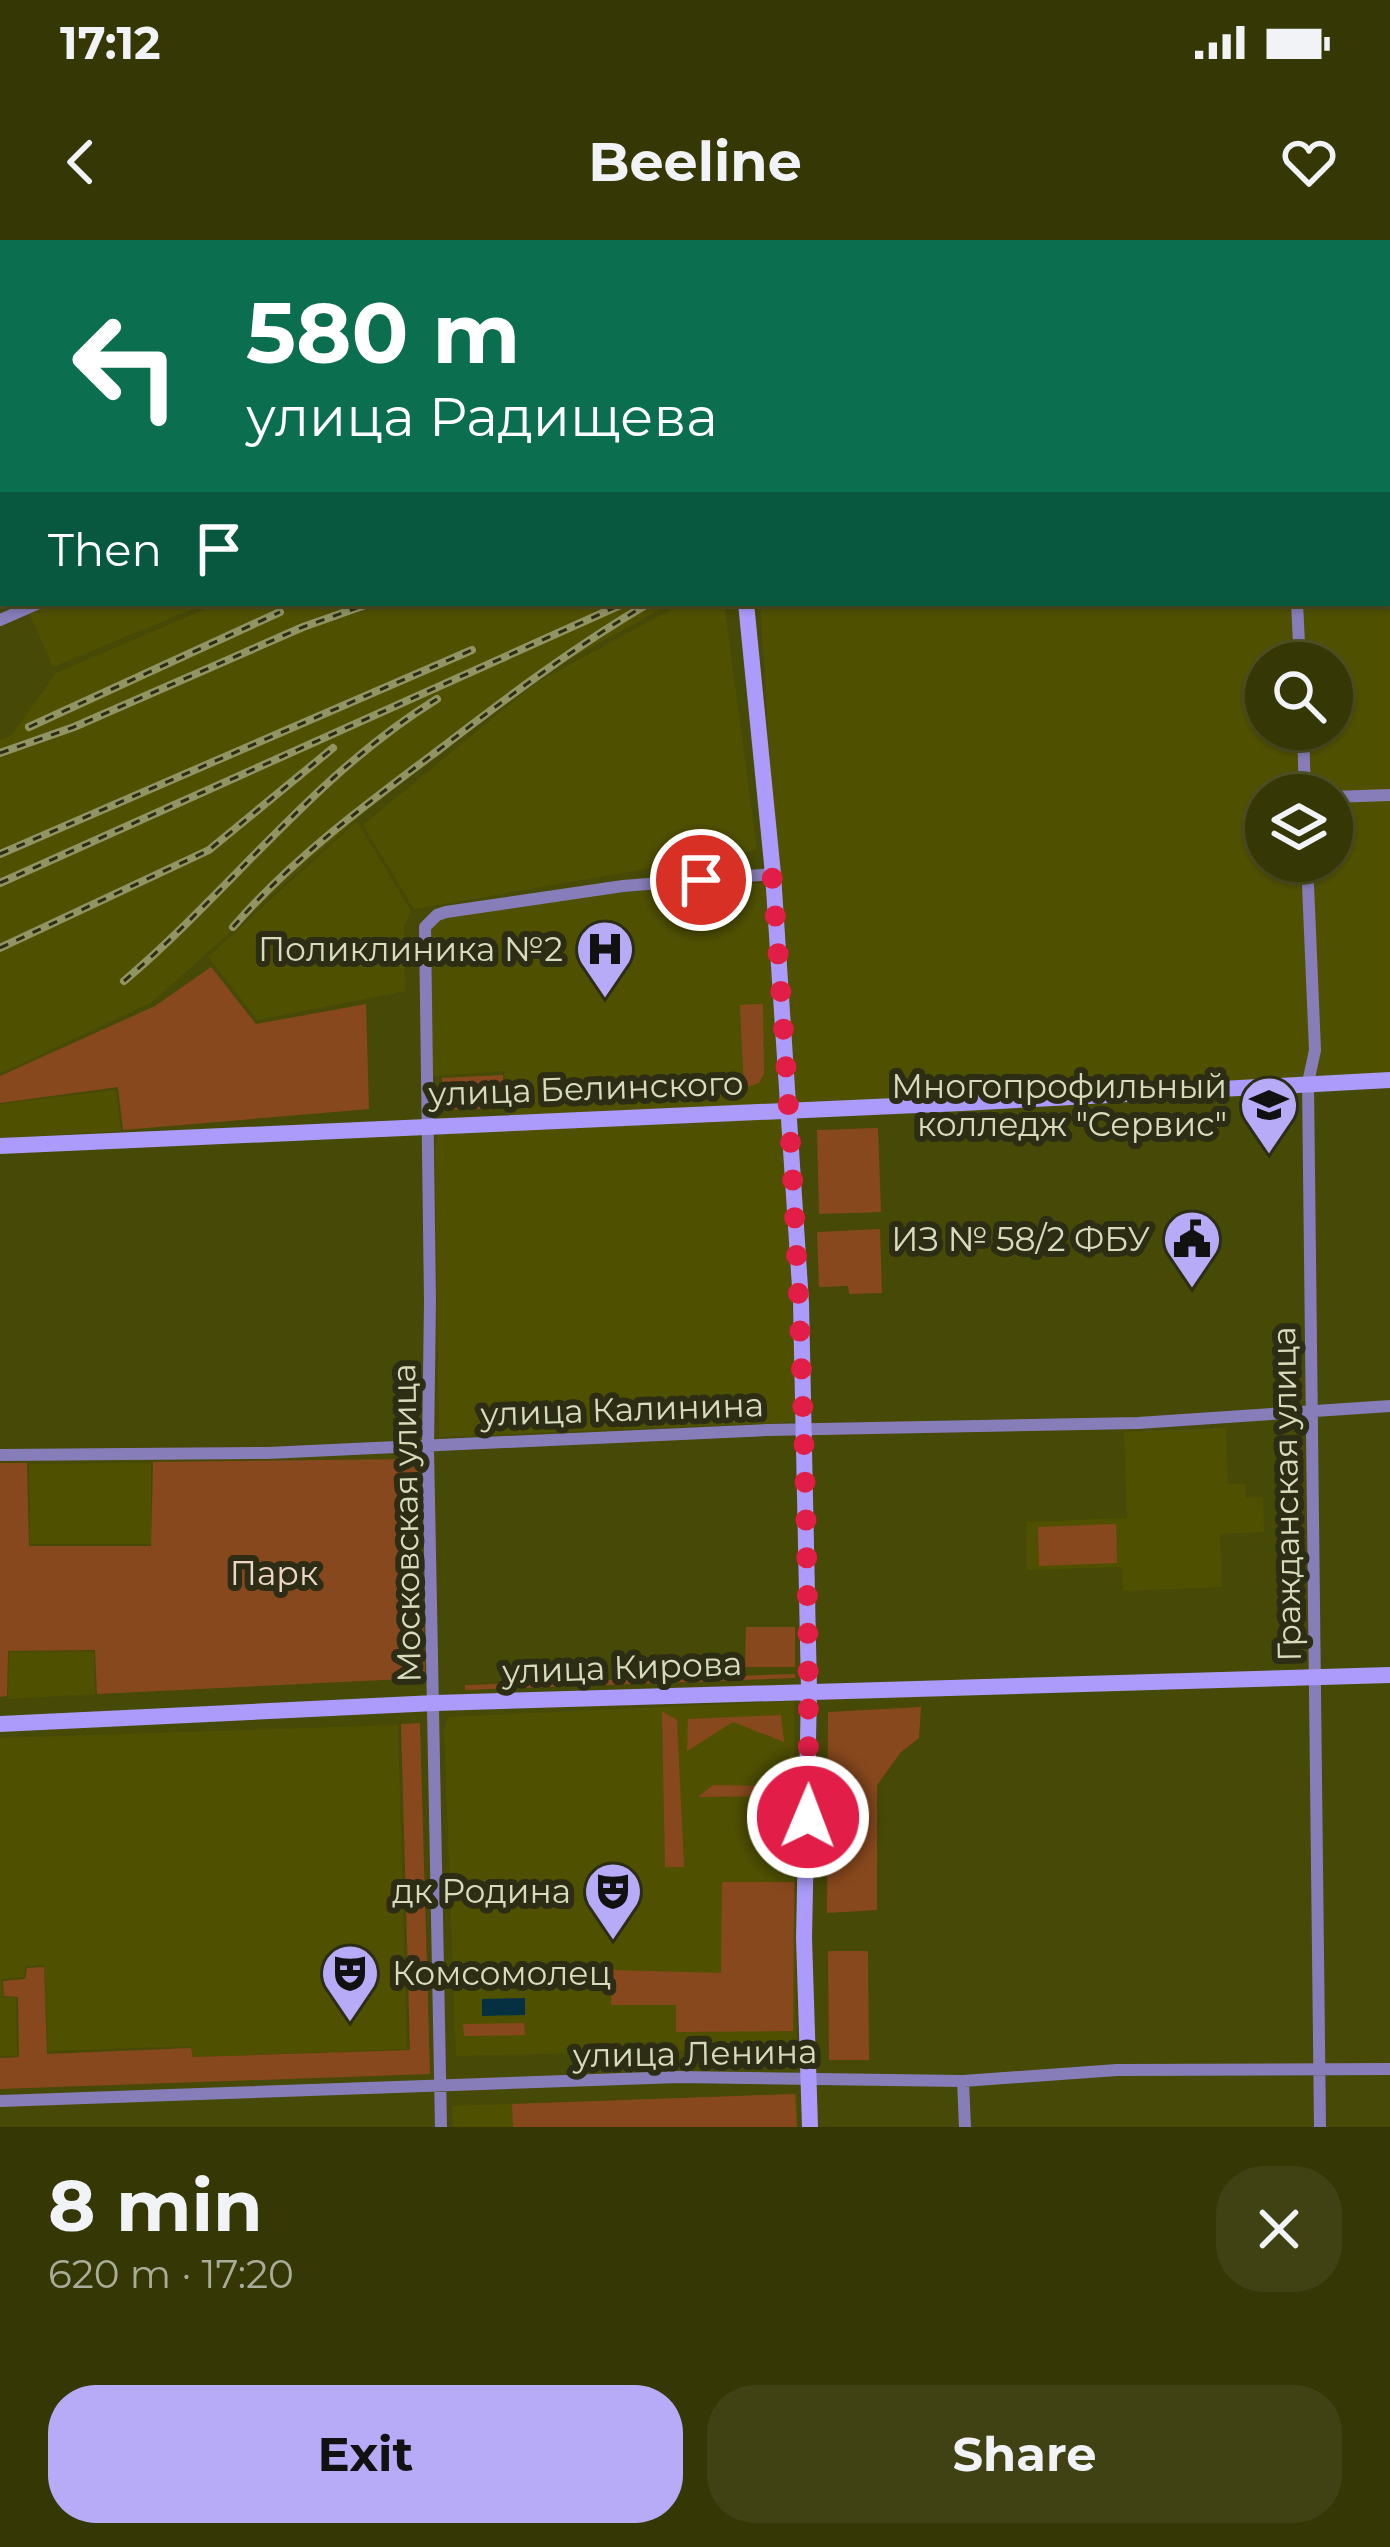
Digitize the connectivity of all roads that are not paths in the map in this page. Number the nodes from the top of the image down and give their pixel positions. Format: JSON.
{"nodes":[{"id":1,"x":32,"y":606,"type":"edge"},
{"id":2,"x":746,"y":606,"type":"edge"},
{"id":3,"x":1298,"y":606,"type":"edge"},
{"id":4,"x":0,"y":620,"type":"edge"},
{"id":5,"x":1299,"y":642,"type":"edge"},
{"id":6,"x":1390,"y":795,"type":"edge"},
{"id":7,"x":1353,"y":796,"type":"edge"},
{"id":8,"x":772,"y":874,"type":"junction"},
{"id":9,"x":1308,"y":882,"type":"edge"},
{"id":10,"x":1390,"y":1080,"type":"edge"},
{"id":11,"x":1308,"y":1083,"type":"junction"},
{"id":12,"x":789,"y":1109,"type":"junction"},
{"id":13,"x":428,"y":1124,"type":"junction"},
{"id":14,"x":0,"y":1146,"type":"edge"},
{"id":15,"x":1390,"y":1406,"type":"edge"},
{"id":16,"x":1312,"y":1412,"type":"junction"},
{"id":17,"x":804,"y":1430,"type":"junction"},
{"id":18,"x":428,"y":1448,"type":"junction"},
{"id":19,"x":0,"y":1455,"type":"edge"},
{"id":20,"x":1390,"y":1675,"type":"edge"},
{"id":21,"x":1315,"y":1678,"type":"junction"},
{"id":22,"x":809,"y":1691,"type":"junction"},
{"id":23,"x":435,"y":1703,"type":"junction"},
{"id":24,"x":0,"y":1724,"type":"edge"},
{"id":25,"x":1390,"y":2069,"type":"edge"},
{"id":26,"x":1318,"y":2071,"type":"junction"},
{"id":27,"x":808,"y":2077,"type":"junction"},
{"id":28,"x":963,"y":2081,"type":"junction"},
{"id":29,"x":440,"y":2088,"type":"junction"},
{"id":30,"x":0,"y":2101,"type":"edge"},
{"id":31,"x":441,"y":2127,"type":"edge"},
{"id":32,"x":810,"y":2127,"type":"edge"},
{"id":33,"x":965,"y":2127,"type":"edge"},
{"id":34,"x":1320,"y":2127,"type":"edge"}],
"edges":[{"from":1,"to":4,"type":"street"},
{"from":2,"to":8,"type":"street"},
{"from":3,"to":5,"type":"street"},
{"from":6,"to":7,"type":"street"},
{"from":8,"to":12,"type":"street"},
{"from":8,"to":13,"type":"street","name":"Московская улица"},
{"from":9,"to":11,"type":"street","name":"Гражданская улица"},
{"from":10,"to":11,"type":"street","name":"улица Белинского"},
{"from":11,"to":12,"type":"street","name":"улица Белинского"},
{"from":11,"to":16,"type":"street","name":"Гражданская улица"},
{"from":12,"to":13,"type":"street","name":"улица Белинского"},
{"from":12,"to":17,"type":"street"},
{"from":13,"to":14,"type":"street","name":"улица Белинского"},
{"from":13,"to":18,"type":"street","name":"Московская улица"},
{"from":15,"to":16,"type":"street","name":"улица Калинина"},
{"from":16,"to":17,"type":"street","name":"улица Калинина"},
{"from":16,"to":21,"type":"street","name":"Гражданская улица"},
{"from":17,"to":18,"type":"street","name":"улица Калинина"},
{"from":17,"to":22,"type":"street"},
{"from":18,"to":19,"type":"street","name":"улица Калинина"},
{"from":18,"to":23,"type":"street","name":"Московская улица"},
{"from":20,"to":21,"type":"street","name":"улица Кирова"},
{"from":21,"to":22,"type":"street","name":"улица Кирова"},
{"from":21,"to":26,"type":"street","name":"Гражданская улица"},
{"from":22,"to":23,"type":"street","name":"улица Кирова"},
{"from":22,"to":27,"type":"street"},
{"from":23,"to":24,"type":"street","name":"улица Кирова"},
{"from":23,"to":29,"type":"street","name":"Московская улица"},
{"from":25,"to":26,"type":"street","name":"улица Ленина"},
{"from":26,"to":28,"type":"street","name":"улица Ленина"},
{"from":26,"to":34,"type":"street","name":"Гражданская улица"},
{"from":27,"to":28,"type":"street","name":"улица Ленина"},
{"from":27,"to":29,"type":"street","name":"улица Ленина"},
{"from":27,"to":32,"type":"street"},
{"from":28,"to":33,"type":"street"},
{"from":29,"to":30,"type":"street","name":"улица Ленина"},
{"from":29,"to":31,"type":"street","name":"Московская улица"}]}
